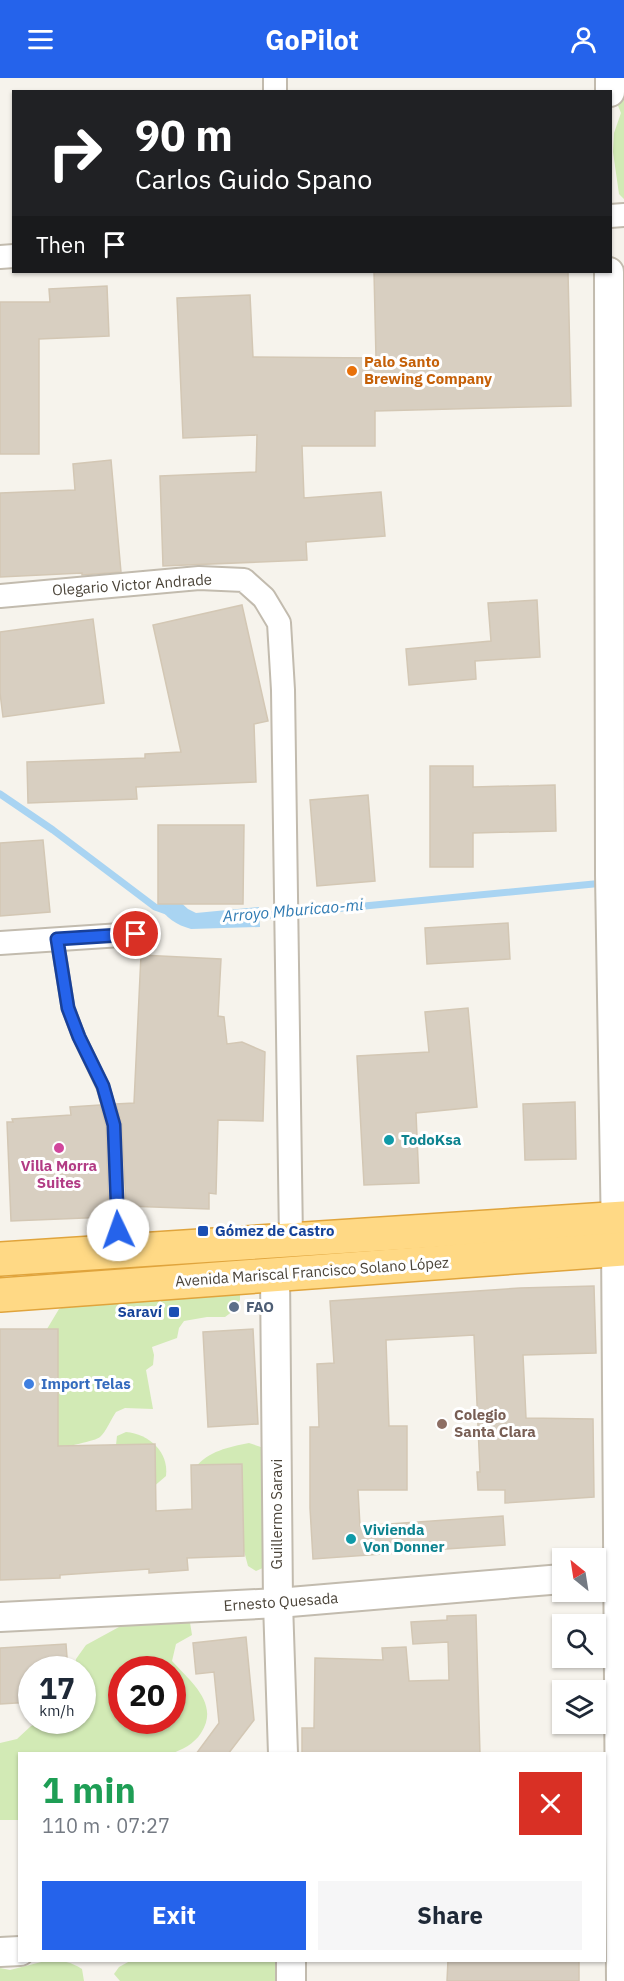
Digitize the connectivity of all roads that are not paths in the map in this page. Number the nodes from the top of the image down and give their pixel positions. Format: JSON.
{"nodes":[{"id":1,"x":609,"y":273,"type":"edge"},
{"id":2,"x":617,"y":540,"type":"edge"},
{"id":3,"x":0,"y":596,"type":"edge"},
{"id":4,"x":136,"y":934,"type":"dead end"},
{"id":5,"x":57,"y":939,"type":"junction"},
{"id":6,"x":0,"y":943,"type":"edge"},
{"id":7,"x":620,"y":1233,"type":"edge"},
{"id":8,"x":291,"y":1240,"type":"junction"},
{"id":9,"x":119,"y":1251,"type":"junction"},
{"id":10,"x":0,"y":1259,"type":"edge"},
{"id":11,"x":275,"y":1274,"type":"junction"},
{"id":12,"x":0,"y":1295,"type":"edge"},
{"id":13,"x":612,"y":1575,"type":"edge"},
{"id":14,"x":552,"y":1580,"type":"edge"},
{"id":15,"x":278,"y":1603,"type":"junction"},
{"id":16,"x":0,"y":1617,"type":"edge"},
{"id":17,"x":283,"y":1752,"type":"edge"},
{"id":18,"x":617,"y":1897,"type":"edge"},
{"id":19,"x":18,"y":1951,"type":"edge"},
{"id":20,"x":0,"y":1952,"type":"edge"},
{"id":21,"x":291,"y":1962,"type":"edge"},
{"id":22,"x":291,"y":1981,"type":"edge"},
{"id":23,"x":621,"y":1981,"type":"edge"}],
"edges":[{"from":1,"to":2,"type":"street"},
{"from":2,"to":7,"type":"street"},
{"from":3,"to":8,"type":"street","name":"Olegario Victor Andrade"},
{"from":4,"to":5,"type":"street"},
{"from":5,"to":6,"type":"street"},
{"from":5,"to":9,"type":"lane"},
{"from":7,"to":8,"type":"highway"},
{"from":7,"to":11,"type":"highway","name":"Avenida Mariscal Francisco Solano López"},
{"from":7,"to":13,"type":"street"},
{"from":8,"to":9,"type":"highway"},
{"from":9,"to":10,"type":"highway"},
{"from":11,"to":12,"type":"highway","name":"Avenida Mariscal Francisco Solano López"},
{"from":11,"to":15,"type":"street","name":"Guillermo Saravi"},
{"from":13,"to":18,"type":"street"},
{"from":14,"to":15,"type":"street","name":"Ernesto Quesada"},
{"from":15,"to":16,"type":"street","name":"Ernesto Quesada"},
{"from":15,"to":17,"type":"street","name":"Guillermo Saravi"},
{"from":18,"to":23,"type":"street"},
{"from":19,"to":20,"type":"street"},
{"from":21,"to":22,"type":"street"}]}
